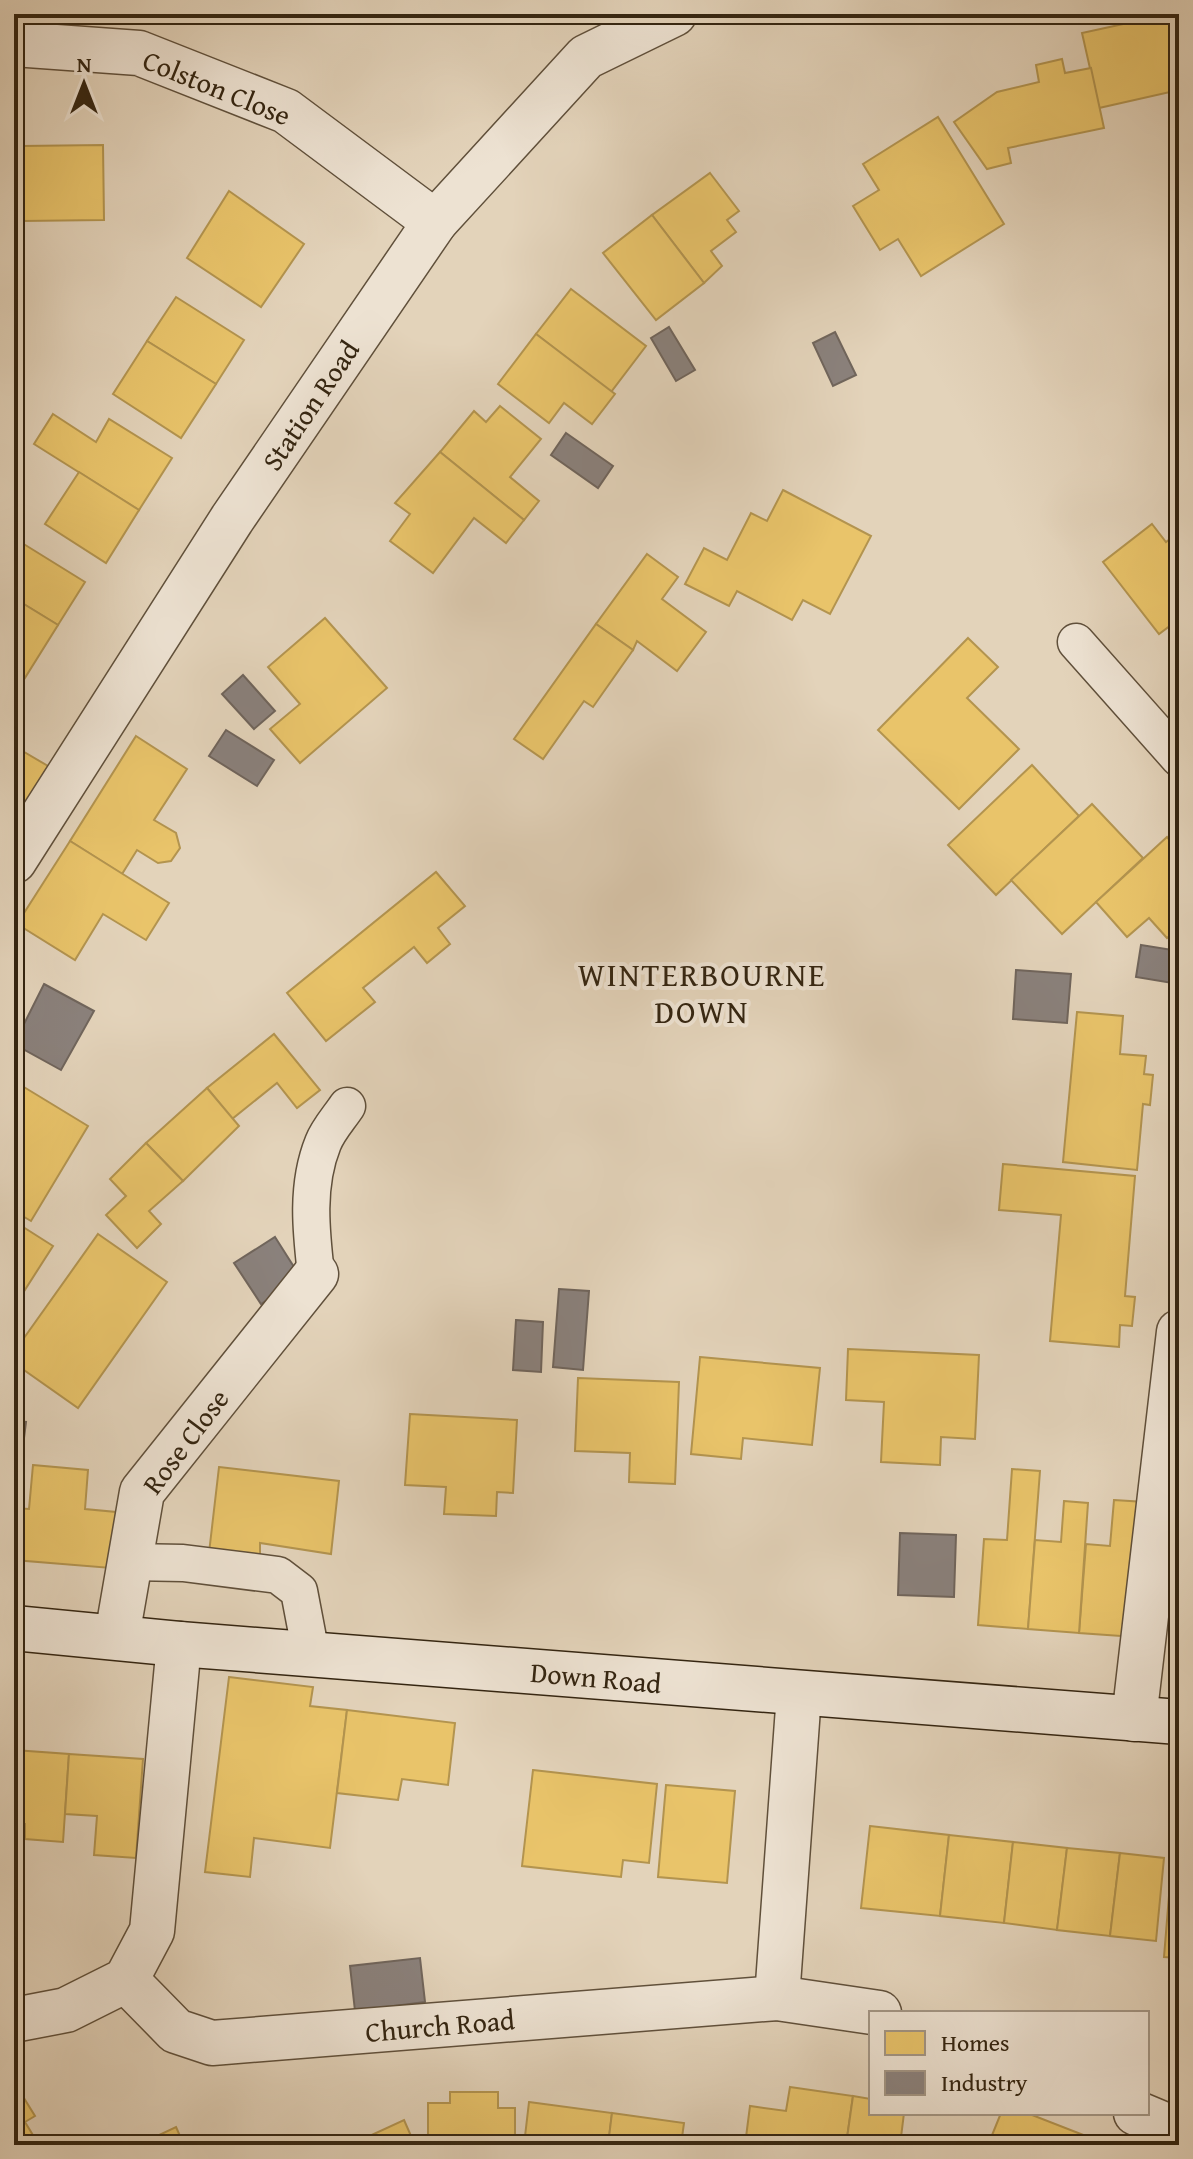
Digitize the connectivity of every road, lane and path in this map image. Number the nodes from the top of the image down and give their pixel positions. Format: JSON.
{"nodes":[{"id":1,"x":674,"y":14,"type":"edge"},
{"id":2,"x":14,"y":44,"type":"edge"},
{"id":3,"x":435,"y":222,"type":"junction"},
{"id":4,"x":1076,"y":642,"type":"dead end"},
{"id":5,"x":1179,"y":758,"type":"edge"},
{"id":6,"x":14,"y":861,"type":"edge"},
{"id":7,"x":347,"y":1106,"type":"dead end"},
{"id":8,"x":316,"y":1274,"type":"joint"},
{"id":9,"x":1179,"y":1332,"type":"edge"},
{"id":10,"x":129,"y":1562,"type":"junction"},
{"id":11,"x":14,"y":1628,"type":"edge"},
{"id":12,"x":117,"y":1636,"type":"junction"},
{"id":13,"x":179,"y":1644,"type":"junction"},
{"id":14,"x":311,"y":1654,"type":"junction"},
{"id":15,"x":799,"y":1694,"type":"junction"},
{"id":16,"x":1134,"y":1719,"type":"junction"},
{"id":17,"x":1179,"y":1722,"type":"edge"},
{"id":18,"x":126,"y":1980,"type":"junction"},
{"id":19,"x":777,"y":1998,"type":"junction"},
{"id":20,"x":869,"y":2012,"type":"edge"},
{"id":21,"x":14,"y":2020,"type":"edge"},
{"id":22,"x":1141,"y":2115,"type":"edge"},
{"id":23,"x":1179,"y":2131,"type":"edge"}],
"edges":[{"from":1,"to":3,"type":"street","name":"Station Road"},
{"from":2,"to":3,"type":"street","name":"Colston Close"},
{"from":3,"to":6,"type":"street","name":"Station Road"},
{"from":4,"to":5,"type":"lane"},
{"from":7,"to":8,"type":"lane"},
{"from":8,"to":10,"type":"street","name":"Rose Close"},
{"from":9,"to":16,"type":"street"},
{"from":10,"to":12,"type":"street","name":"Rose Close"},
{"from":10,"to":14,"type":"lane"},
{"from":11,"to":12,"type":"street","name":"Down Road"},
{"from":12,"to":13,"type":"street","name":"Down Road"},
{"from":13,"to":14,"type":"street","name":"Down Road"},
{"from":13,"to":18,"type":"street"},
{"from":14,"to":15,"type":"street","name":"Down Road"},
{"from":15,"to":16,"type":"street","name":"Down Road"},
{"from":15,"to":19,"type":"street"},
{"from":16,"to":17,"type":"street","name":"Down Road"},
{"from":18,"to":19,"type":"street","name":"Church Road"},
{"from":18,"to":21,"type":"street"},
{"from":19,"to":20,"type":"street","name":"Church Road"},
{"from":22,"to":23,"type":"street"}]}
